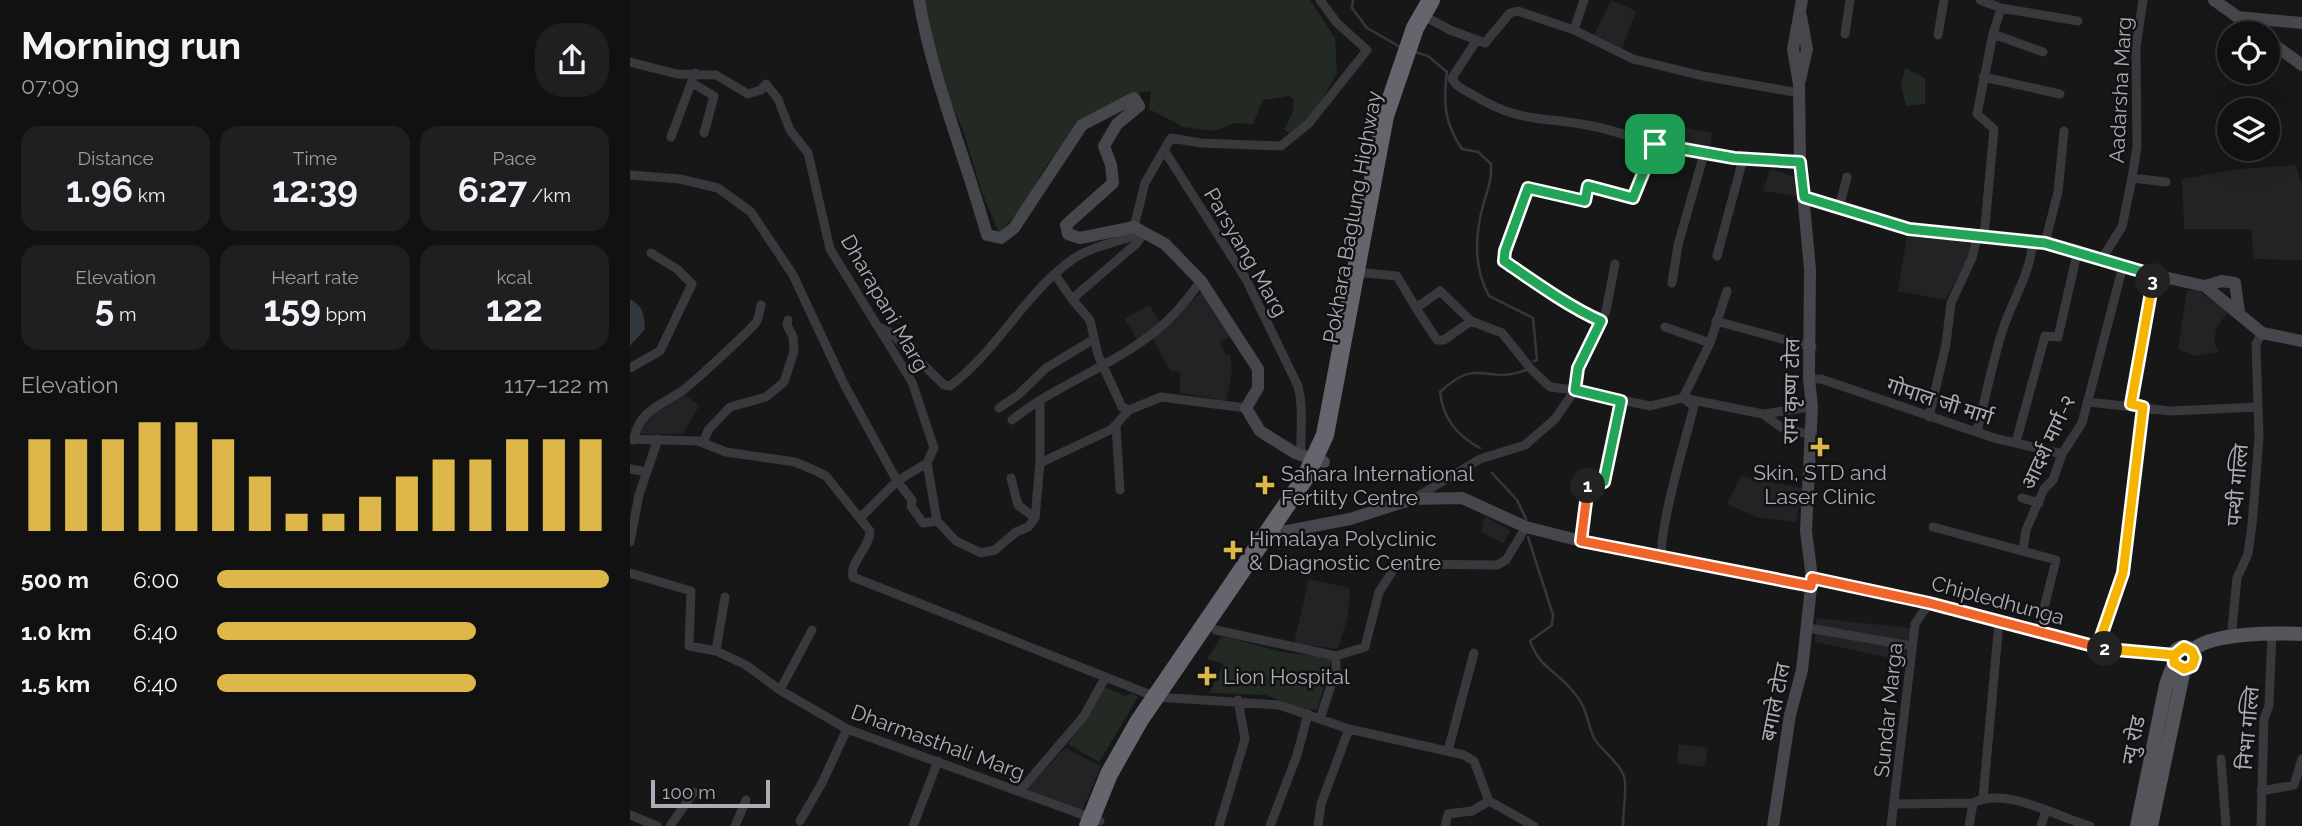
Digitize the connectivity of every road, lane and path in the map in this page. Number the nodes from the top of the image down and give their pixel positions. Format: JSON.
{"nodes":[{"id":1,"x":919,"y":0,"type":"edge"},
{"id":2,"x":1320,"y":0,"type":"edge"},
{"id":3,"x":1584,"y":0,"type":"edge"},
{"id":4,"x":1802,"y":0,"type":"edge"},
{"id":5,"x":1850,"y":0,"type":"edge"},
{"id":6,"x":1944,"y":0,"type":"edge"},
{"id":7,"x":1980,"y":0,"type":"edge"},
{"id":8,"x":2143,"y":0,"type":"edge"},
{"id":9,"x":2214,"y":0,"type":"edge"},
{"id":10,"x":2001,"y":8,"type":"junction"},
{"id":11,"x":1422,"y":11,"type":"edge"},
{"id":12,"x":2237,"y":17,"type":"junction"},
{"id":13,"x":2078,"y":21,"type":"dead end"},
{"id":14,"x":2243,"y":21,"type":"edge"},
{"id":15,"x":2302,"y":23,"type":"edge"},
{"id":16,"x":1574,"y":30,"type":"junction"},
{"id":17,"x":1844,"y":34,"type":"dead end"},
{"id":18,"x":1993,"y":34,"type":"junction"},
{"id":19,"x":1938,"y":35,"type":"dead end"},
{"id":20,"x":1476,"y":41,"type":"junction"},
{"id":21,"x":2280,"y":49,"type":"edge"},
{"id":22,"x":2043,"y":52,"type":"dead end"},
{"id":23,"x":630,"y":62,"type":"edge"},
{"id":24,"x":2302,"y":65,"type":"edge"},
{"id":25,"x":695,"y":73,"type":"junction"},
{"id":26,"x":1983,"y":77,"type":"junction"},
{"id":27,"x":692,"y":83,"type":"junction"},
{"id":28,"x":1799,"y":89,"type":"junction"},
{"id":29,"x":2060,"y":94,"type":"dead end"},
{"id":30,"x":2064,"y":131,"type":"dead end"},
{"id":31,"x":704,"y":134,"type":"dead end"},
{"id":32,"x":671,"y":137,"type":"dead end"},
{"id":33,"x":1655,"y":144,"type":"junction"},
{"id":34,"x":1164,"y":150,"type":"junction"},
{"id":35,"x":1704,"y":154,"type":"junction"},
{"id":36,"x":1743,"y":159,"type":"junction"},
{"id":37,"x":1800,"y":162,"type":"junction"},
{"id":38,"x":630,"y":175,"type":"edge"},
{"id":39,"x":1847,"y":177,"type":"dead end"},
{"id":40,"x":2132,"y":178,"type":"junction"},
{"id":41,"x":2166,"y":183,"type":"dead end"},
{"id":42,"x":1804,"y":197,"type":"junction"},
{"id":43,"x":1839,"y":207,"type":"junction"},
{"id":44,"x":1139,"y":230,"type":"junction"},
{"id":45,"x":1981,"y":237,"type":"junction"},
{"id":46,"x":2045,"y":243,"type":"junction"},
{"id":47,"x":652,"y":253,"type":"dead end"},
{"id":48,"x":2077,"y":254,"type":"junction"},
{"id":49,"x":1717,"y":256,"type":"dead end"},
{"id":50,"x":2101,"y":260,"type":"junction"},
{"id":51,"x":1615,"y":264,"type":"dead end"},
{"id":52,"x":2123,"y":266,"type":"junction"},
{"id":53,"x":1360,"y":272,"type":"junction"},
{"id":54,"x":2154,"y":275,"type":"junction"},
{"id":55,"x":1056,"y":276,"type":"junction"},
{"id":56,"x":1201,"y":281,"type":"junction"},
{"id":57,"x":1672,"y":283,"type":"dead end"},
{"id":58,"x":2205,"y":286,"type":"junction"},
{"id":59,"x":1727,"y":292,"type":"dead end"},
{"id":60,"x":1072,"y":299,"type":"junction"},
{"id":61,"x":761,"y":305,"type":"dead end"},
{"id":62,"x":1416,"y":308,"type":"junction"},
{"id":63,"x":2239,"y":312,"type":"junction"},
{"id":64,"x":788,"y":320,"type":"dead end"},
{"id":65,"x":1471,"y":321,"type":"junction"},
{"id":66,"x":1601,"y":321,"type":"junction"},
{"id":67,"x":1716,"y":321,"type":"junction"},
{"id":68,"x":1665,"y":327,"type":"dead end"},
{"id":69,"x":881,"y":328,"type":"junction"},
{"id":70,"x":2262,"y":333,"type":"junction"},
{"id":71,"x":1094,"y":339,"type":"junction"},
{"id":72,"x":2302,"y":341,"type":"edge"},
{"id":73,"x":1710,"y":343,"type":"junction"},
{"id":74,"x":1812,"y":347,"type":"junction"},
{"id":75,"x":1102,"y":364,"type":"junction"},
{"id":76,"x":630,"y":368,"type":"edge"},
{"id":77,"x":1809,"y":379,"type":"junction"},
{"id":78,"x":1575,"y":390,"type":"junction"},
{"id":79,"x":1683,"y":398,"type":"junction"},
{"id":80,"x":1621,"y":401,"type":"junction"},
{"id":81,"x":1040,"y":402,"type":"junction"},
{"id":82,"x":2088,"y":402,"type":"junction"},
{"id":83,"x":2131,"y":404,"type":"junction"},
{"id":84,"x":1812,"y":407,"type":"junction"},
{"id":85,"x":2143,"y":407,"type":"junction"},
{"id":86,"x":2258,"y":407,"type":"junction"},
{"id":87,"x":999,"y":408,"type":"dead end"},
{"id":88,"x":1246,"y":408,"type":"junction"},
{"id":89,"x":1129,"y":410,"type":"junction"},
{"id":90,"x":1763,"y":414,"type":"junction"},
{"id":91,"x":1929,"y":417,"type":"junction"},
{"id":92,"x":1012,"y":420,"type":"dead end"},
{"id":93,"x":1116,"y":426,"type":"junction"},
{"id":94,"x":1977,"y":431,"type":"junction"},
{"id":95,"x":1811,"y":435,"type":"junction"},
{"id":96,"x":658,"y":439,"type":"junction"},
{"id":97,"x":632,"y":440,"type":"edge"},
{"id":98,"x":703,"y":442,"type":"junction"},
{"id":99,"x":2016,"y":442,"type":"junction"},
{"id":100,"x":2063,"y":454,"type":"junction"},
{"id":101,"x":1314,"y":458,"type":"junction"},
{"id":102,"x":927,"y":463,"type":"junction"},
{"id":103,"x":1040,"y":463,"type":"junction"},
{"id":104,"x":630,"y":469,"type":"edge"},
{"id":105,"x":647,"y":471,"type":"junction"},
{"id":106,"x":1011,"y":478,"type":"dead end"},
{"id":107,"x":897,"y":481,"type":"junction"},
{"id":108,"x":1120,"y":490,"type":"dead end"},
{"id":109,"x":2022,"y":498,"type":"dead end"},
{"id":110,"x":1413,"y":499,"type":"junction"},
{"id":111,"x":2039,"y":503,"type":"junction"},
{"id":112,"x":862,"y":517,"type":"junction"},
{"id":113,"x":1035,"y":518,"type":"junction"},
{"id":114,"x":937,"y":521,"type":"junction"},
{"id":115,"x":1526,"y":527,"type":"junction"},
{"id":116,"x":1933,"y":527,"type":"dead end"},
{"id":117,"x":1277,"y":530,"type":"junction"},
{"id":118,"x":1581,"y":541,"type":"junction"},
{"id":119,"x":630,"y":542,"type":"edge"},
{"id":120,"x":2023,"y":551,"type":"junction"},
{"id":121,"x":1663,"y":557,"type":"junction"},
{"id":122,"x":630,"y":573,"type":"edge"},
{"id":123,"x":1812,"y":582,"type":"junction"},
{"id":124,"x":725,"y":597,"type":"dead end"},
{"id":125,"x":1929,"y":603,"type":"junction"},
{"id":126,"x":1999,"y":622,"type":"junction"},
{"id":127,"x":1808,"y":628,"type":"junction"},
{"id":128,"x":812,"y":630,"type":"dead end"},
{"id":129,"x":1216,"y":630,"type":"junction"},
{"id":130,"x":2038,"y":632,"type":"junction"},
{"id":131,"x":2272,"y":633,"type":"junction"},
{"id":132,"x":2302,"y":634,"type":"edge"},
{"id":133,"x":2231,"y":639,"type":"junction"},
{"id":134,"x":1912,"y":646,"type":"junction"},
{"id":135,"x":2097,"y":648,"type":"junction"},
{"id":136,"x":716,"y":651,"type":"junction"},
{"id":137,"x":1474,"y":653,"type":"dead end"},
{"id":138,"x":1336,"y":656,"type":"junction"},
{"id":139,"x":2177,"y":662,"type":"junction"},
{"id":140,"x":1105,"y":678,"type":"junction"},
{"id":141,"x":780,"y":690,"type":"junction"},
{"id":142,"x":1162,"y":698,"type":"junction"},
{"id":143,"x":1238,"y":700,"type":"junction"},
{"id":144,"x":1308,"y":714,"type":"junction"},
{"id":145,"x":1320,"y":719,"type":"junction"},
{"id":146,"x":846,"y":729,"type":"junction"},
{"id":147,"x":1349,"y":729,"type":"junction"},
{"id":148,"x":1448,"y":751,"type":"junction"},
{"id":149,"x":2221,"y":758,"type":"dead end"},
{"id":150,"x":2302,"y":759,"type":"edge"},
{"id":151,"x":938,"y":761,"type":"junction"},
{"id":152,"x":1020,"y":791,"type":"junction"},
{"id":153,"x":2261,"y":791,"type":"junction"},
{"id":154,"x":694,"y":792,"type":"dead end"},
{"id":155,"x":1983,"y":798,"type":"junction"},
{"id":156,"x":746,"y":800,"type":"dead end"},
{"id":157,"x":1489,"y":801,"type":"junction"},
{"id":158,"x":1973,"y":803,"type":"junction"},
{"id":159,"x":1895,"y":804,"type":"junction"},
{"id":160,"x":2046,"y":811,"type":"junction"},
{"id":161,"x":630,"y":814,"type":"edge"},
{"id":162,"x":800,"y":821,"type":"dead end"},
{"id":163,"x":1095,"y":823,"type":"edge"},
{"id":164,"x":657,"y":826,"type":"edge"},
{"id":165,"x":670,"y":826,"type":"edge"},
{"id":166,"x":735,"y":826,"type":"edge"},
{"id":167,"x":913,"y":826,"type":"edge"},
{"id":168,"x":1219,"y":826,"type":"edge"},
{"id":169,"x":1270,"y":826,"type":"edge"},
{"id":170,"x":1318,"y":826,"type":"edge"},
{"id":171,"x":1445,"y":826,"type":"edge"},
{"id":172,"x":1534,"y":826,"type":"edge"},
{"id":173,"x":1773,"y":826,"type":"edge"},
{"id":174,"x":1891,"y":826,"type":"edge"},
{"id":175,"x":1969,"y":826,"type":"edge"},
{"id":176,"x":2041,"y":826,"type":"edge"},
{"id":177,"x":2090,"y":826,"type":"edge"},
{"id":178,"x":2137,"y":826,"type":"edge"},
{"id":179,"x":2151,"y":826,"type":"edge"},
{"id":180,"x":2226,"y":826,"type":"edge"},
{"id":181,"x":2261,"y":826,"type":"edge"}],
"edges":[{"from":1,"to":44,"type":"main road"},
{"from":2,"to":34,"type":"street"},
{"from":3,"to":16,"type":"street"},
{"from":4,"to":28,"type":"main road","name":"राम कृष्ण टोल"},
{"from":5,"to":17,"type":"street"},
{"from":6,"to":19,"type":"street"},
{"from":7,"to":10,"type":"street"},
{"from":8,"to":40,"type":"street","name":"Aadarsha Marg"},
{"from":9,"to":12,"type":"main road"},
{"from":10,"to":13,"type":"street"},
{"from":10,"to":18,"type":"street"},
{"from":11,"to":20,"type":"street"},
{"from":11,"to":53,"type":"highway","name":"Pokhara Baglung Highway"},
{"from":12,"to":14,"type":"main road"},
{"from":12,"to":15,"type":"main road"},
{"from":16,"to":20,"type":"street"},
{"from":16,"to":28,"type":"street"},
{"from":18,"to":22,"type":"street"},
{"from":18,"to":26,"type":"street"},
{"from":20,"to":33,"type":"street"},
{"from":21,"to":24,"type":"main road"},
{"from":23,"to":25,"type":"street"},
{"from":25,"to":27,"type":"street"},
{"from":25,"to":69,"type":"street","name":"Dharapani Marg"},
{"from":26,"to":29,"type":"street"},
{"from":26,"to":45,"type":"street"},
{"from":27,"to":31,"type":"street"},
{"from":27,"to":32,"type":"street"},
{"from":28,"to":37,"type":"main road","name":"राम कृष्ण टोल"},
{"from":30,"to":46,"type":"street"},
{"from":33,"to":35,"type":"street"},
{"from":33,"to":66,"type":"street"},
{"from":34,"to":44,"type":"street"},
{"from":34,"to":101,"type":"street","name":"Parsyang Marg"},
{"from":35,"to":36,"type":"street"},
{"from":35,"to":57,"type":"street"},
{"from":36,"to":37,"type":"street"},
{"from":36,"to":49,"type":"street"},
{"from":37,"to":42,"type":"main road","name":"राम कृष्ण टोल"},
{"from":38,"to":107,"type":"street"},
{"from":39,"to":43,"type":"street"},
{"from":40,"to":41,"type":"street"},
{"from":40,"to":50,"type":"street","name":"Aadarsha Marg"},
{"from":42,"to":43,"type":"main road"},
{"from":42,"to":74,"type":"main road","name":"राम कृष्ण टोल"},
{"from":43,"to":45,"type":"main road"},
{"from":44,"to":55,"type":"street"},
{"from":44,"to":56,"type":"main road"},
{"from":44,"to":60,"type":"street"},
{"from":45,"to":46,"type":"main road"},
{"from":45,"to":91,"type":"street"},
{"from":46,"to":48,"type":"main road"},
{"from":46,"to":94,"type":"street"},
{"from":47,"to":76,"type":"street"},
{"from":48,"to":50,"type":"main road"},
{"from":48,"to":99,"type":"street"},
{"from":50,"to":52,"type":"main road"},
{"from":51,"to":66,"type":"street"},
{"from":52,"to":54,"type":"main road"},
{"from":52,"to":82,"type":"street","name":"आदर्श मार्ग-२"},
{"from":53,"to":62,"type":"street"},
{"from":53,"to":101,"type":"highway","name":"Pokhara Baglung Highway"},
{"from":54,"to":58,"type":"main road"},
{"from":54,"to":83,"type":"street"},
{"from":55,"to":60,"type":"street"},
{"from":55,"to":69,"type":"street"},
{"from":56,"to":75,"type":"street"},
{"from":56,"to":88,"type":"main road"},
{"from":58,"to":63,"type":"main road"},
{"from":58,"to":63,"type":"main road"},
{"from":59,"to":67,"type":"street"},
{"from":60,"to":71,"type":"street"},
{"from":61,"to":97,"type":"street"},
{"from":62,"to":65,"type":"street"},
{"from":62,"to":65,"type":"street"},
{"from":63,"to":70,"type":"main road"},
{"from":64,"to":98,"type":"street"},
{"from":65,"to":78,"type":"street"},
{"from":66,"to":78,"type":"street"},
{"from":67,"to":73,"type":"street"},
{"from":67,"to":74,"type":"street"},
{"from":68,"to":73,"type":"street"},
{"from":69,"to":102,"type":"street","name":"Dharapani Marg"},
{"from":70,"to":72,"type":"main road"},
{"from":70,"to":86,"type":"street","name":"पन्थी गल्लि"},
{"from":71,"to":75,"type":"street"},
{"from":71,"to":87,"type":"street"},
{"from":73,"to":79,"type":"street"},
{"from":74,"to":77,"type":"main road","name":"राम कृष्ण टोल"},
{"from":75,"to":81,"type":"street"},
{"from":75,"to":89,"type":"street"},
{"from":77,"to":84,"type":"main road","name":"राम कृष्ण टोल"},
{"from":77,"to":91,"type":"street","name":"गोपाल जी मार्ग"},
{"from":78,"to":80,"type":"street"},
{"from":78,"to":110,"type":"street"},
{"from":79,"to":80,"type":"street"},
{"from":79,"to":90,"type":"street"},
{"from":79,"to":121,"type":"street"},
{"from":80,"to":118,"type":"street"},
{"from":81,"to":92,"type":"street"},
{"from":81,"to":103,"type":"street"},
{"from":82,"to":83,"type":"street"},
{"from":82,"to":100,"type":"street","name":"आदर्श मार्ग-२"},
{"from":83,"to":85,"type":"street"},
{"from":84,"to":90,"type":"street"},
{"from":84,"to":95,"type":"main road","name":"राम कृष्ण टोल"},
{"from":85,"to":86,"type":"street"},
{"from":85,"to":135,"type":"street"},
{"from":86,"to":133,"type":"street","name":"पन्थी गल्लि"},
{"from":88,"to":89,"type":"street"},
{"from":88,"to":101,"type":"main road"},
{"from":89,"to":93,"type":"street"},
{"from":90,"to":95,"type":"street"},
{"from":91,"to":94,"type":"street","name":"गोपाल जी मार्ग"},
{"from":93,"to":103,"type":"street"},
{"from":93,"to":108,"type":"street"},
{"from":94,"to":99,"type":"street","name":"गोपाल जी मार्ग"},
{"from":95,"to":123,"type":"main road","name":"राम कृष्ण टोल"},
{"from":96,"to":97,"type":"street"},
{"from":96,"to":98,"type":"street"},
{"from":96,"to":105,"type":"street"},
{"from":98,"to":112,"type":"street"},
{"from":99,"to":100,"type":"street","name":"गोपाल जी मार्ग"},
{"from":100,"to":111,"type":"street","name":"आदर्श मार्ग-२"},
{"from":101,"to":117,"type":"highway","name":"Pokhara Baglung Highway"},
{"from":102,"to":107,"type":"street"},
{"from":102,"to":114,"type":"street"},
{"from":103,"to":113,"type":"street"},
{"from":104,"to":105,"type":"street"},
{"from":105,"to":119,"type":"street"},
{"from":106,"to":113,"type":"street"},
{"from":107,"to":112,"type":"street"},
{"from":107,"to":114,"type":"street"},
{"from":109,"to":111,"type":"street"},
{"from":110,"to":115,"type":"main road","name":"Chipledhunga"},
{"from":110,"to":117,"type":"main road","name":"Chipledhunga"},
{"from":111,"to":120,"type":"street","name":"आदर्श मार्ग-२"},
{"from":112,"to":140,"type":"street"},
{"from":113,"to":114,"type":"street"},
{"from":115,"to":118,"type":"main road","name":"Chipledhunga"},
{"from":115,"to":138,"type":"street"},
{"from":116,"to":120,"type":"street"},
{"from":117,"to":129,"type":"highway","name":"Pokhara Baglung Highway"},
{"from":117,"to":142,"type":"highway","name":"Pokhara Baglung Highway"},
{"from":118,"to":121,"type":"main road","name":"Chipledhunga"},
{"from":120,"to":130,"type":"street"},
{"from":121,"to":123,"type":"main road","name":"Chipledhunga"},
{"from":122,"to":136,"type":"street","name":"Dharmasthali Marg"},
{"from":123,"to":125,"type":"main road","name":"Chipledhunga"},
{"from":123,"to":127,"type":"main road","name":"बगाले टोल"},
{"from":124,"to":136,"type":"street"},
{"from":125,"to":126,"type":"main road","name":"Chipledhunga"},
{"from":125,"to":134,"type":"street","name":"Sundar Marga"},
{"from":126,"to":130,"type":"main road","name":"Chipledhunga"},
{"from":126,"to":155,"type":"street"},
{"from":127,"to":134,"type":"street"},
{"from":127,"to":173,"type":"main road","name":"बगाले टोल"},
{"from":128,"to":141,"type":"street"},
{"from":129,"to":138,"type":"street"},
{"from":129,"to":142,"type":"highway","name":"Pokhara Baglung Highway"},
{"from":130,"to":135,"type":"main road","name":"Chipledhunga"},
{"from":131,"to":132,"type":"main road"},
{"from":131,"to":133,"type":"main road"},
{"from":131,"to":153,"type":"street","name":"निभा गल्लि"},
{"from":133,"to":139,"type":"main road"},
{"from":134,"to":159,"type":"street","name":"Sundar Marga"},
{"from":135,"to":139,"type":"main road","name":"Chipledhunga"},
{"from":136,"to":141,"type":"street","name":"Dharmasthali Marg"},
{"from":137,"to":148,"type":"street"},
{"from":138,"to":145,"type":"street"},
{"from":139,"to":178,"type":"main road","name":"न्यु रोड"},
{"from":139,"to":179,"type":"main road","name":"न्यु रोड"},
{"from":140,"to":142,"type":"street"},
{"from":140,"to":152,"type":"street"},
{"from":141,"to":146,"type":"street","name":"Dharmasthali Marg"},
{"from":142,"to":143,"type":"street"},
{"from":142,"to":163,"type":"highway","name":"Pokhara Baglung Highway"},
{"from":143,"to":144,"type":"street"},
{"from":143,"to":168,"type":"street"},
{"from":144,"to":145,"type":"street"},
{"from":144,"to":169,"type":"street"},
{"from":145,"to":147,"type":"street"},
{"from":146,"to":151,"type":"street","name":"Dharmasthali Marg"},
{"from":146,"to":162,"type":"street"},
{"from":147,"to":148,"type":"street"},
{"from":147,"to":170,"type":"street"},
{"from":148,"to":157,"type":"street"},
{"from":149,"to":180,"type":"street"},
{"from":150,"to":153,"type":"street"},
{"from":151,"to":152,"type":"street","name":"Dharmasthali Marg"},
{"from":151,"to":167,"type":"street"},
{"from":152,"to":163,"type":"street","name":"Dharmasthali Marg"},
{"from":153,"to":181,"type":"street","name":"निभा गल्लि"},
{"from":154,"to":165,"type":"street"},
{"from":155,"to":158,"type":"street"},
{"from":155,"to":160,"type":"street"},
{"from":156,"to":166,"type":"street"},
{"from":157,"to":171,"type":"street"},
{"from":157,"to":172,"type":"street"},
{"from":158,"to":159,"type":"street"},
{"from":158,"to":175,"type":"street"},
{"from":159,"to":174,"type":"street","name":"Sundar Marga"},
{"from":160,"to":176,"type":"street"},
{"from":160,"to":177,"type":"street"},
{"from":161,"to":164,"type":"street"}]}
